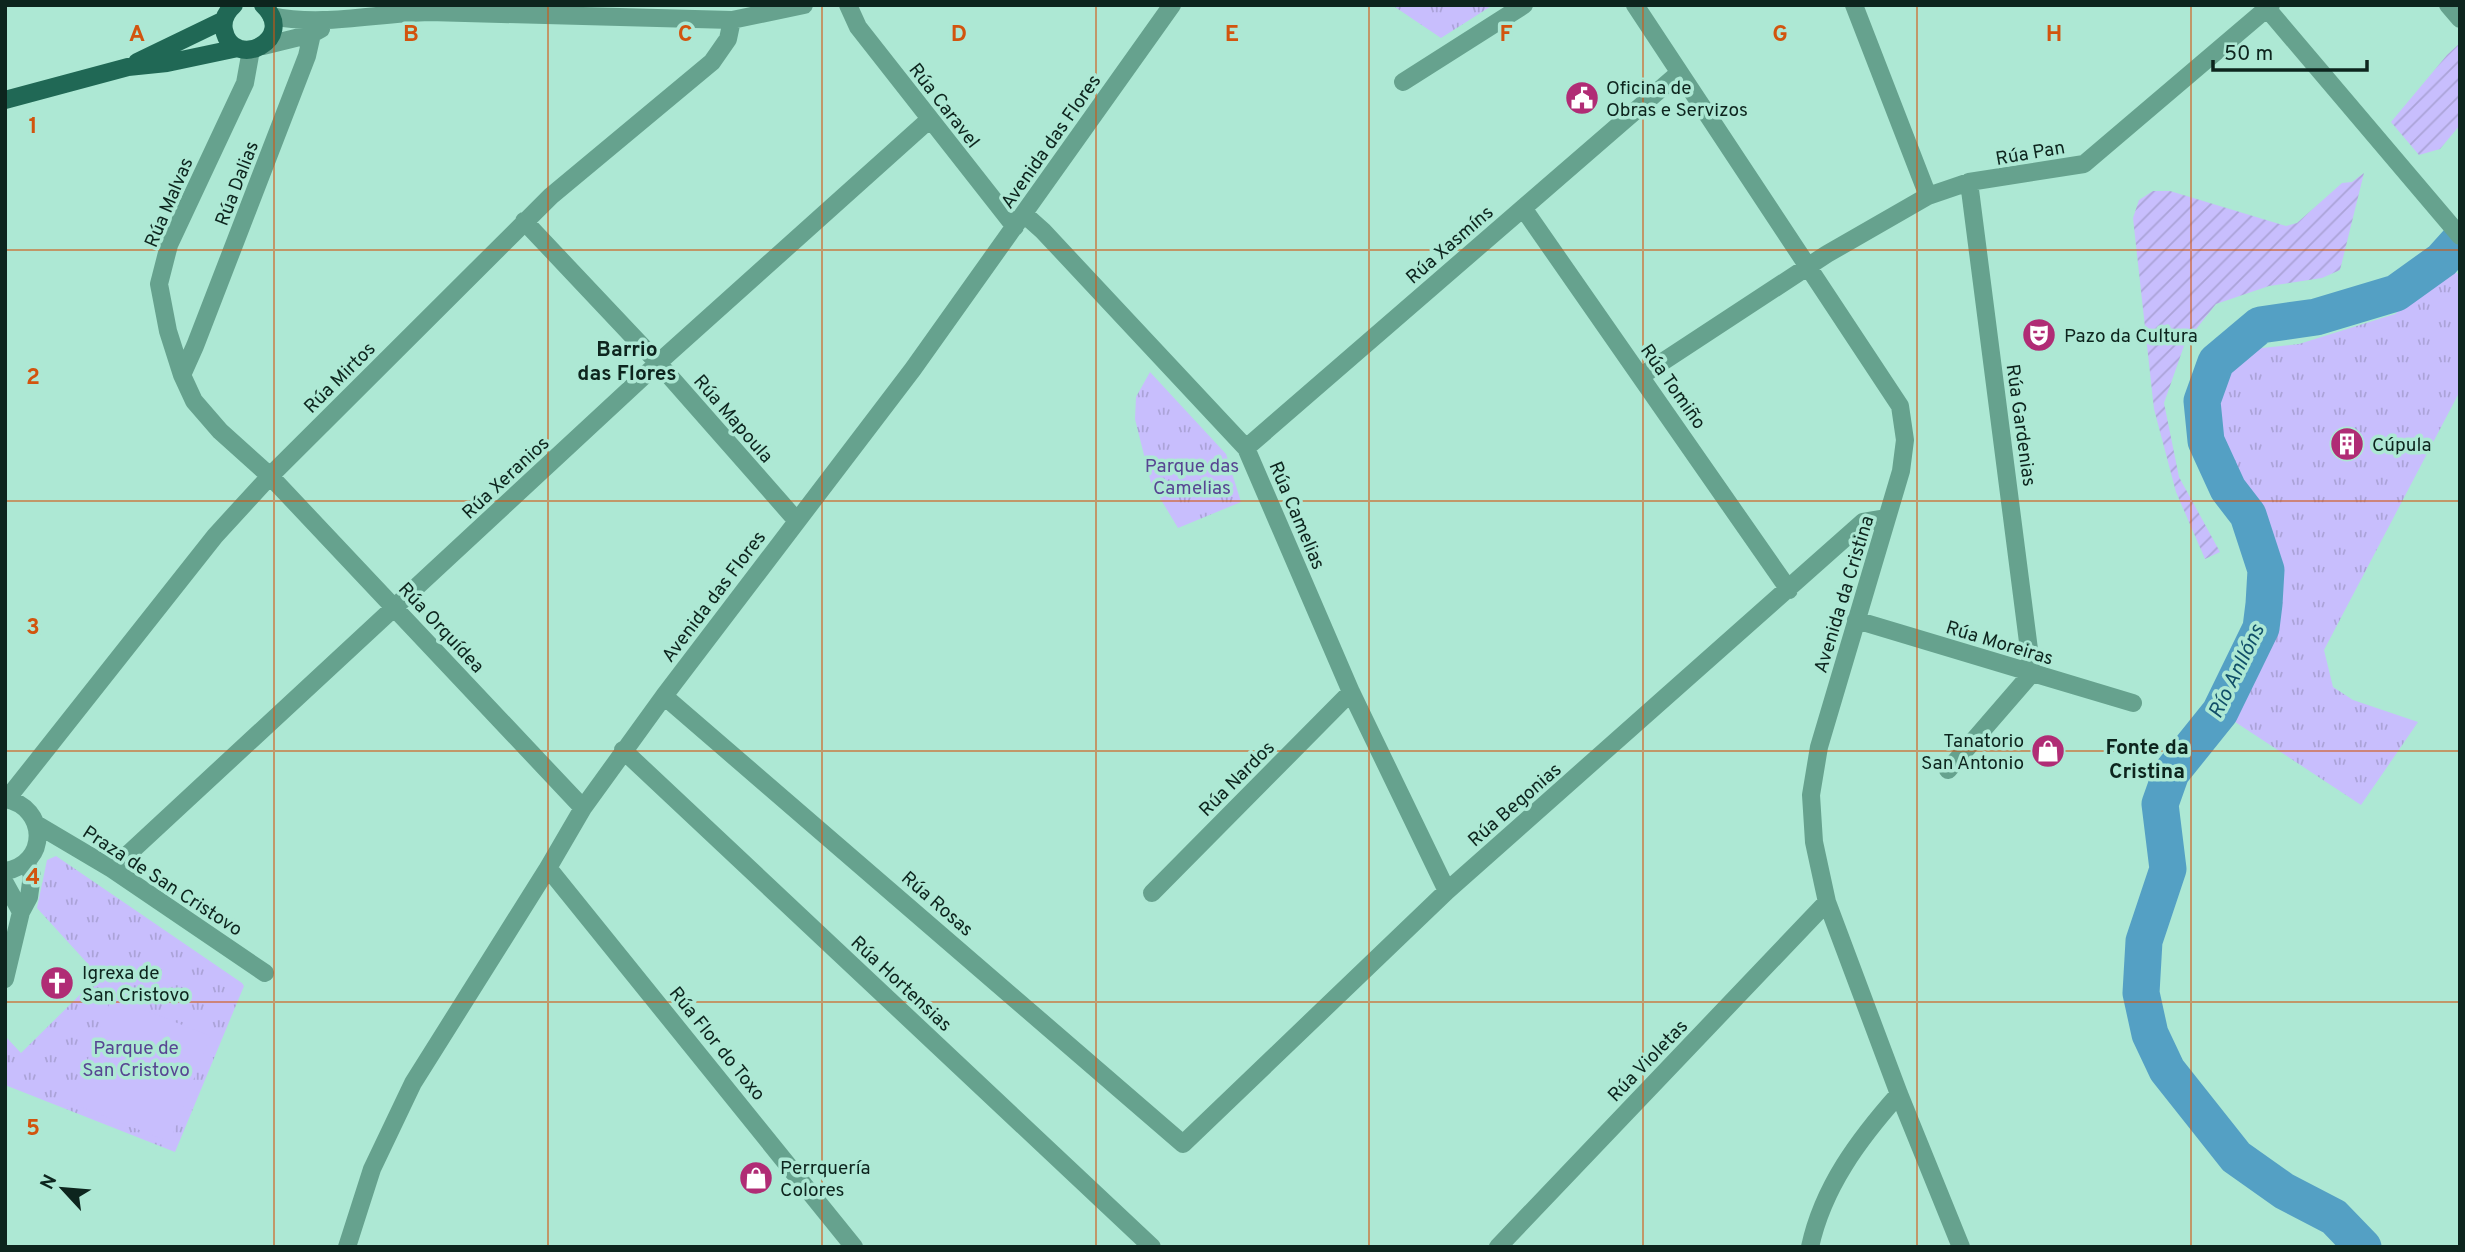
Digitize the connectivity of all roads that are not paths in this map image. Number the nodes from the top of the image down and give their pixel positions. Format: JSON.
{"nodes":[{"id":1,"x":804,"y":5,"type":"edge"},
{"id":2,"x":848,"y":5,"type":"edge"},
{"id":3,"x":1172,"y":5,"type":"edge"},
{"id":4,"x":1524,"y":5,"type":"edge"},
{"id":5,"x":1635,"y":5,"type":"edge"},
{"id":6,"x":1854,"y":5,"type":"edge"},
{"id":7,"x":2448,"y":5,"type":"edge"},
{"id":8,"x":2267,"y":6,"type":"edge"},
{"id":9,"x":267,"y":9,"type":"edge"},
{"id":10,"x":229,"y":13,"type":"edge"},
{"id":11,"x":2460,"y":19,"type":"edge"},
{"id":12,"x":732,"y":20,"type":"junction"},
{"id":13,"x":337,"y":21,"type":"junction"},
{"id":14,"x":312,"y":34,"type":"junction"},
{"id":15,"x":250,"y":48,"type":"junction"},
{"id":16,"x":128,"y":67,"type":"junction"},
{"id":17,"x":1679,"y":73,"type":"junction"},
{"id":18,"x":1402,"y":82,"type":"dead end"},
{"id":19,"x":5,"y":100,"type":"edge"},
{"id":20,"x":930,"y":119,"type":"junction"},
{"id":21,"x":1969,"y":182,"type":"junction"},
{"id":22,"x":1927,"y":196,"type":"junction"},
{"id":23,"x":1523,"y":208,"type":"junction"},
{"id":24,"x":1020,"y":220,"type":"junction"},
{"id":25,"x":524,"y":221,"type":"junction"},
{"id":26,"x":2460,"y":236,"type":"edge"},
{"id":27,"x":1808,"y":267,"type":"junction"},
{"id":28,"x":168,"y":331,"type":"junction"},
{"id":29,"x":195,"y":346,"type":"junction"},
{"id":30,"x":658,"y":363,"type":"junction"},
{"id":31,"x":182,"y":376,"type":"junction"},
{"id":32,"x":1642,"y":376,"type":"junction"},
{"id":33,"x":1246,"y":448,"type":"junction"},
{"id":34,"x":270,"y":476,"type":"junction"},
{"id":35,"x":1888,"y":518,"type":"junction"},
{"id":36,"x":797,"y":521,"type":"junction"},
{"id":37,"x":1789,"y":590,"type":"junction"},
{"id":38,"x":395,"y":608,"type":"junction"},
{"id":39,"x":1856,"y":620,"type":"junction"},
{"id":40,"x":2032,"y":673,"type":"junction"},
{"id":41,"x":1351,"y":692,"type":"junction"},
{"id":42,"x":664,"y":696,"type":"junction"},
{"id":43,"x":2133,"y":703,"type":"dead end"},
{"id":44,"x":623,"y":751,"type":"junction"},
{"id":45,"x":1948,"y":770,"type":"dead end"},
{"id":46,"x":6,"y":799,"type":"edge"},
{"id":47,"x":583,"y":808,"type":"junction"},
{"id":48,"x":36,"y":824,"type":"junction"},
{"id":49,"x":26,"y":862,"type":"junction"},
{"id":50,"x":548,"y":868,"type":"junction"},
{"id":51,"x":112,"y":869,"type":"junction"},
{"id":52,"x":5,"y":871,"type":"edge"},
{"id":53,"x":1447,"y":891,"type":"junction"},
{"id":54,"x":1152,"y":893,"type":"dead end"},
{"id":55,"x":11,"y":896,"type":"edge"},
{"id":56,"x":1827,"y":902,"type":"junction"},
{"id":57,"x":265,"y":973,"type":"dead end"},
{"id":58,"x":5,"y":979,"type":"edge"},
{"id":59,"x":1899,"y":1094,"type":"junction"},
{"id":60,"x":1183,"y":1144,"type":"joint"},
{"id":61,"x":347,"y":1247,"type":"edge"},
{"id":62,"x":854,"y":1247,"type":"edge"},
{"id":63,"x":1152,"y":1247,"type":"edge"},
{"id":64,"x":1498,"y":1247,"type":"edge"},
{"id":65,"x":1810,"y":1247,"type":"edge"},
{"id":66,"x":1961,"y":1247,"type":"edge"}],
"edges":[{"from":1,"to":12,"type":"street"},
{"from":2,"to":20,"type":"street","name":"Rúa Caravel"},
{"from":3,"to":24,"type":"street","name":"Avenida das Flores"},
{"from":4,"to":18,"type":"street"},
{"from":5,"to":17,"type":"street","name":"Avenida da Cristina"},
{"from":6,"to":22,"type":"street"},
{"from":7,"to":11,"type":"street"},
{"from":8,"to":21,"type":"street","name":"Rúa Pan"},
{"from":8,"to":26,"type":"street"},
{"from":9,"to":13,"type":"street"},
{"from":9,"to":15,"type":"main road"},
{"from":10,"to":15,"type":"main road"},
{"from":10,"to":16,"type":"main road"},
{"from":12,"to":13,"type":"street"},
{"from":12,"to":25,"type":"street","name":"Rúa Mirtos"},
{"from":13,"to":14,"type":"street"},
{"from":14,"to":15,"type":"street"},
{"from":14,"to":29,"type":"street","name":"Rúa Dalias"},
{"from":15,"to":16,"type":"main road"},
{"from":15,"to":28,"type":"street","name":"Rúa Malvas"},
{"from":16,"to":19,"type":"main road"},
{"from":17,"to":23,"type":"street","name":"Rúa Xasmíns"},
{"from":17,"to":27,"type":"street","name":"Avenida da Cristina"},
{"from":20,"to":24,"type":"street","name":"Rúa Caravel"},
{"from":20,"to":30,"type":"street","name":"Rúa Xeranios"},
{"from":21,"to":22,"type":"street","name":"Rúa Pan"},
{"from":21,"to":40,"type":"street","name":"Rúa Gardenias"},
{"from":22,"to":27,"type":"street","name":"Rúa Pan"},
{"from":23,"to":32,"type":"street","name":"Rúa Tomiño"},
{"from":23,"to":33,"type":"street","name":"Rúa Xasmíns"},
{"from":24,"to":33,"type":"street","name":"Rúa Camelias"},
{"from":24,"to":36,"type":"street","name":"Avenida das Flores"},
{"from":25,"to":30,"type":"street","name":"Rúa Mapoula"},
{"from":25,"to":34,"type":"street","name":"Rúa Mirtos"},
{"from":27,"to":32,"type":"street","name":"Rúa Pan"},
{"from":27,"to":35,"type":"street","name":"Avenida da Cristina"},
{"from":28,"to":29,"type":"street"},
{"from":28,"to":31,"type":"street","name":"Rúa Malvas"},
{"from":29,"to":31,"type":"street","name":"Rúa Dalias"},
{"from":30,"to":36,"type":"street","name":"Rúa Mapoula"},
{"from":30,"to":38,"type":"street","name":"Rúa Xeranios"},
{"from":31,"to":34,"type":"street"},
{"from":32,"to":37,"type":"street","name":"Rúa Tomiño"},
{"from":33,"to":41,"type":"street","name":"Rúa Camelias"},
{"from":34,"to":38,"type":"street","name":"Rúa Orquídea"},
{"from":34,"to":46,"type":"street","name":"Rúa Mirtos"},
{"from":35,"to":37,"type":"street","name":"Rúa Begonias"},
{"from":35,"to":39,"type":"street","name":"Avenida da Cristina"},
{"from":36,"to":42,"type":"street","name":"Avenida das Flores"},
{"from":37,"to":53,"type":"street","name":"Rúa Begonias"},
{"from":38,"to":47,"type":"street","name":"Rúa Orquídea"},
{"from":38,"to":51,"type":"street","name":"Rúa Xeranios"},
{"from":39,"to":40,"type":"street","name":"Rúa Moreiras"},
{"from":39,"to":56,"type":"street","name":"Avenida da Cristina"},
{"from":40,"to":43,"type":"street","name":"Rúa Moreiras"},
{"from":40,"to":45,"type":"street"},
{"from":41,"to":53,"type":"street","name":"Rúa Camelias"},
{"from":41,"to":54,"type":"street","name":"Rúa Nardos"},
{"from":42,"to":44,"type":"street","name":"Avenida das Flores"},
{"from":42,"to":60,"type":"street","name":"Rúa Rosas"},
{"from":44,"to":47,"type":"street","name":"Avenida das Flores"},
{"from":44,"to":63,"type":"street","name":"Rúa Hortensias"},
{"from":46,"to":48,"type":"street","name":"Rúa Mirtos"},
{"from":47,"to":50,"type":"street","name":"Avenida das Flores"},
{"from":48,"to":49,"type":"street"},
{"from":48,"to":51,"type":"street","name":"Praza de San Cristovo"},
{"from":49,"to":52,"type":"street"},
{"from":49,"to":55,"type":"street"},
{"from":50,"to":61,"type":"street","name":"Avenida das Flores"},
{"from":50,"to":62,"type":"street","name":"Rúa Flor do Toxo"},
{"from":51,"to":57,"type":"street","name":"Praza de San Cristovo"},
{"from":53,"to":60,"type":"street","name":"Rúa Begonias"},
{"from":55,"to":58,"type":"street"},
{"from":56,"to":59,"type":"street","name":"Avenida da Cristina"},
{"from":56,"to":64,"type":"street","name":"Rúa Violetas"},
{"from":59,"to":65,"type":"street"},
{"from":59,"to":66,"type":"street","name":"Avenida da Cristina"}]}
